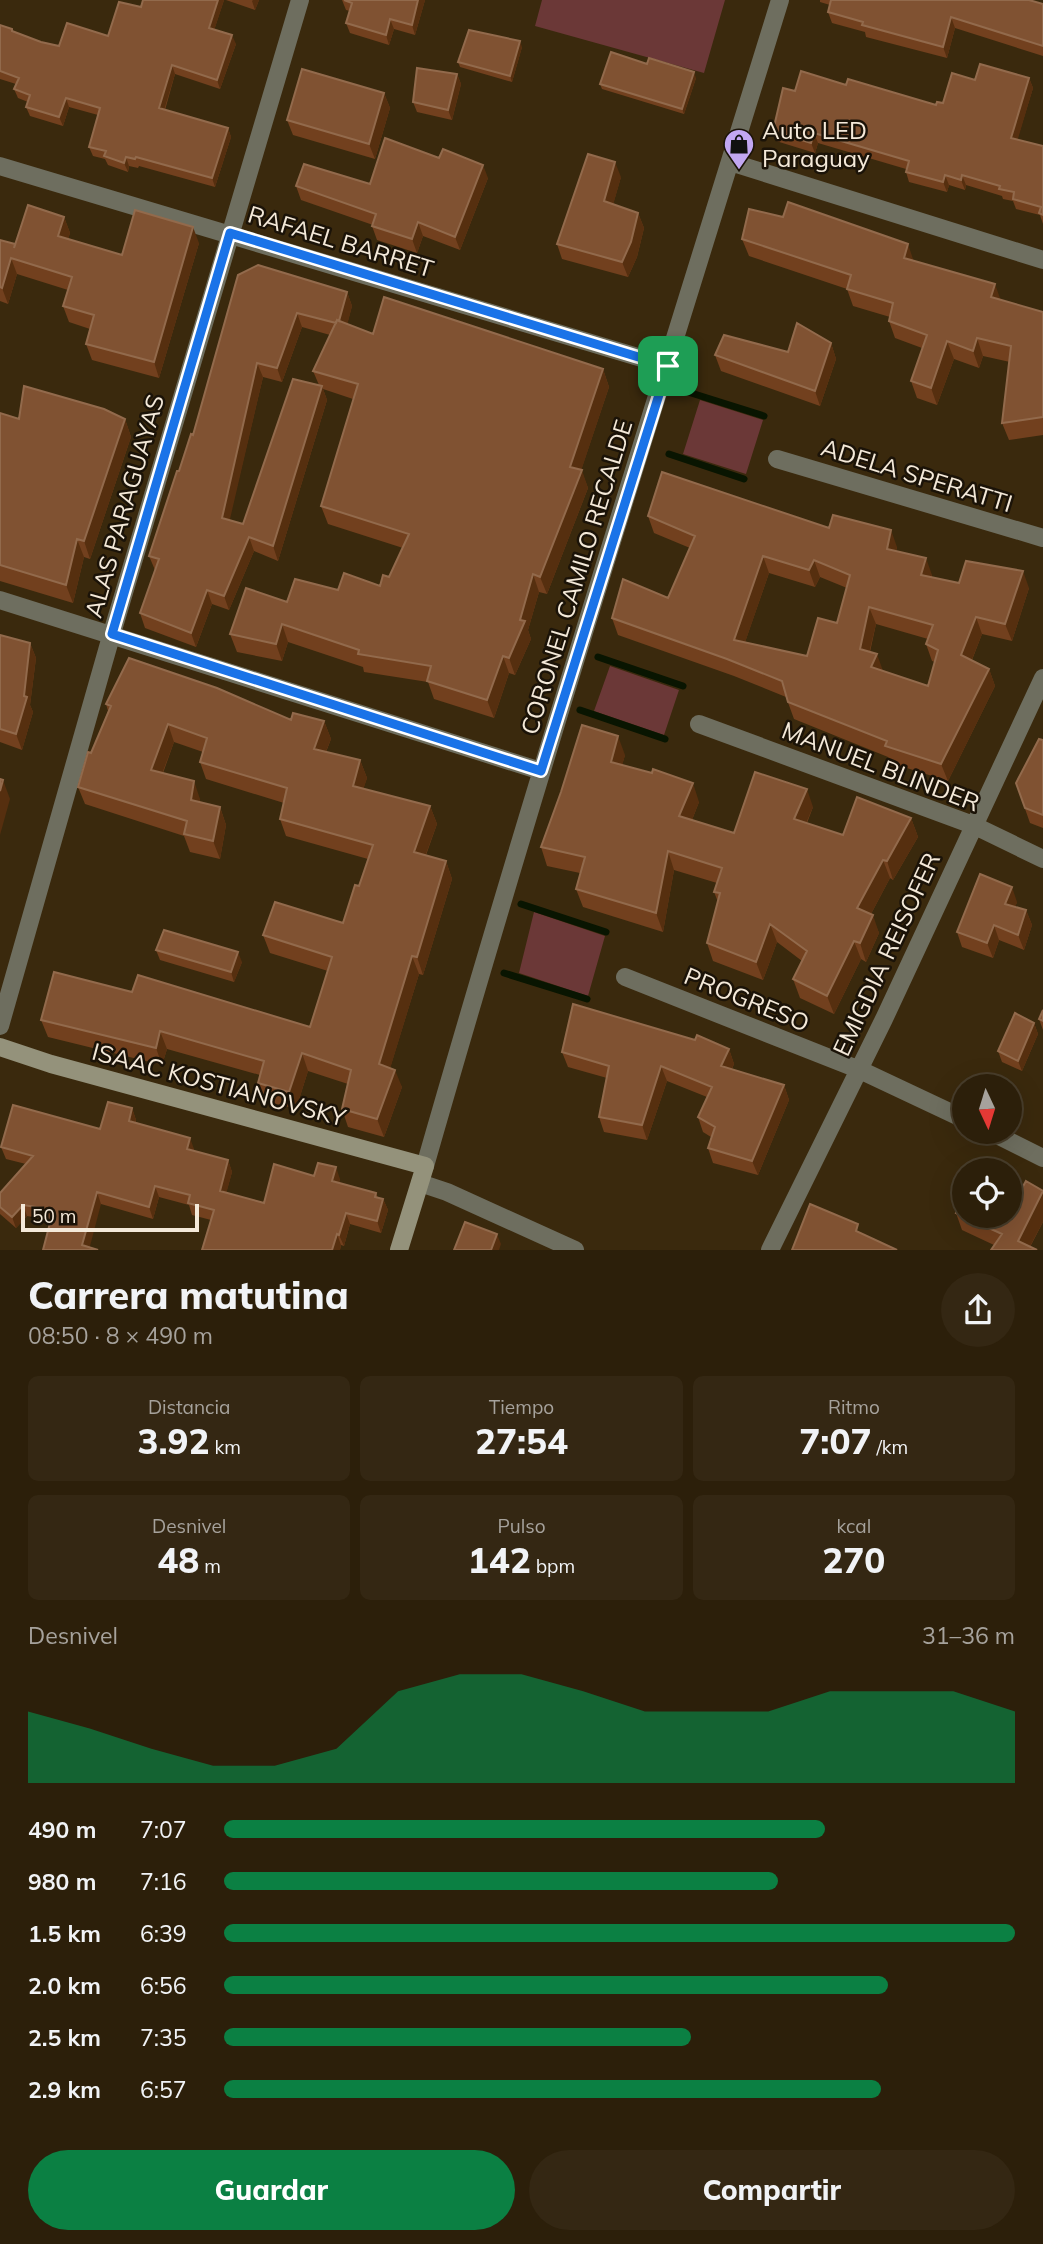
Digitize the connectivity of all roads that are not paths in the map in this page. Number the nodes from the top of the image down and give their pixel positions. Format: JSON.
{"nodes":[{"id":1,"x":300,"y":0,"type":"edge"},
{"id":2,"x":780,"y":0,"type":"edge"},
{"id":3,"x":730,"y":162,"type":"junction"},
{"id":4,"x":0,"y":166,"type":"edge"},
{"id":5,"x":230,"y":233,"type":"junction"},
{"id":6,"x":1043,"y":260,"type":"edge"},
{"id":7,"x":668,"y":366,"type":"junction"},
{"id":8,"x":777,"y":459,"type":"dead end"},
{"id":9,"x":1043,"y":538,"type":"edge"},
{"id":10,"x":0,"y":600,"type":"edge"},
{"id":11,"x":112,"y":634,"type":"junction"},
{"id":12,"x":1043,"y":678,"type":"edge"},
{"id":13,"x":699,"y":724,"type":"dead end"},
{"id":14,"x":541,"y":771,"type":"junction"},
{"id":15,"x":973,"y":825,"type":"junction"},
{"id":16,"x":1043,"y":859,"type":"edge"},
{"id":17,"x":625,"y":977,"type":"dead end"},
{"id":18,"x":0,"y":1026,"type":"edge"},
{"id":19,"x":0,"y":1047,"type":"edge"},
{"id":20,"x":860,"y":1070,"type":"junction"},
{"id":21,"x":952,"y":1113,"type":"edge"},
{"id":22,"x":1015,"y":1144,"type":"edge"},
{"id":23,"x":1043,"y":1158,"type":"edge"},
{"id":24,"x":423,"y":1175,"type":"junction"},
{"id":25,"x":399,"y":1250,"type":"edge"},
{"id":26,"x":575,"y":1250,"type":"edge"},
{"id":27,"x":770,"y":1250,"type":"edge"}],
"edges":[{"from":1,"to":5,"type":"street","name":"ALAS PARAGUAYAS"},
{"from":2,"to":3,"type":"street","name":"CORONEL CAMILO RECALDE"},
{"from":3,"to":6,"type":"street"},
{"from":3,"to":7,"type":"street","name":"CORONEL CAMILO RECALDE"},
{"from":4,"to":5,"type":"street","name":"RAFAEL BARRET"},
{"from":5,"to":7,"type":"street","name":"RAFAEL BARRET"},
{"from":5,"to":11,"type":"street","name":"ALAS PARAGUAYAS"},
{"from":7,"to":14,"type":"street","name":"CORONEL CAMILO RECALDE"},
{"from":8,"to":9,"type":"street","name":"ADELA SPERATTI"},
{"from":10,"to":11,"type":"street"},
{"from":11,"to":14,"type":"street"},
{"from":11,"to":18,"type":"street","name":"ALAS PARAGUAYAS"},
{"from":12,"to":15,"type":"street","name":"EMIGDIA REISOFER"},
{"from":13,"to":15,"type":"street","name":"MANUEL BLINDER"},
{"from":14,"to":24,"type":"street","name":"CORONEL CAMILO RECALDE"},
{"from":15,"to":16,"type":"street","name":"MANUEL BLINDER"},
{"from":15,"to":20,"type":"street","name":"EMIGDIA REISOFER"},
{"from":17,"to":20,"type":"street","name":"PROGRESO"},
{"from":19,"to":24,"type":"main road","name":"ISAAC KOSTIANOVSKY"},
{"from":20,"to":21,"type":"street","name":"PROGRESO"},
{"from":20,"to":27,"type":"street","name":"EMIGDIA REISOFER"},
{"from":22,"to":23,"type":"street"},
{"from":24,"to":25,"type":"main road","name":"CORONEL CAMILO RECALDE"},
{"from":24,"to":26,"type":"street"}]}
